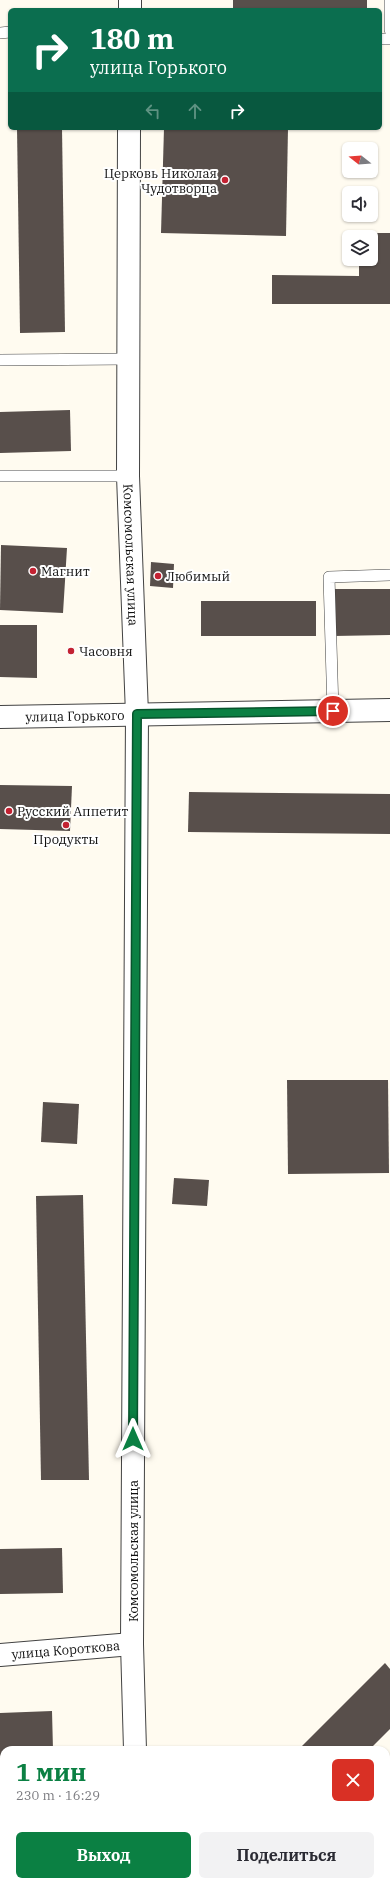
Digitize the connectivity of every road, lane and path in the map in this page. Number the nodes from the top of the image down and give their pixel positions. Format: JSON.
{"nodes":[{"id":1,"x":390,"y":0,"type":"edge"},
{"id":2,"x":390,"y":30,"type":"edge"},
{"id":3,"x":129,"y":130,"type":"edge"},
{"id":4,"x":128,"y":359,"type":"junction"},
{"id":5,"x":0,"y":360,"type":"edge"},
{"id":6,"x":0,"y":476,"type":"edge"},
{"id":7,"x":128,"y":476,"type":"junction"},
{"id":8,"x":390,"y":575,"type":"edge"},
{"id":9,"x":390,"y":710,"type":"edge"},
{"id":10,"x":333,"y":711,"type":"junction"},
{"id":11,"x":137,"y":714,"type":"junction"},
{"id":12,"x":0,"y":717,"type":"edge"},
{"id":13,"x":132,"y":1644,"type":"junction"},
{"id":14,"x":0,"y":1655,"type":"edge"},
{"id":15,"x":135,"y":1746,"type":"edge"}],
"edges":[{"from":1,"to":2,"type":"lane"},
{"from":3,"to":4,"type":"street","name":"Комсомольская улица"},
{"from":4,"to":5,"type":"lane"},
{"from":4,"to":7,"type":"street","name":"Комсомольская улица"},
{"from":6,"to":7,"type":"lane"},
{"from":7,"to":11,"type":"street","name":"Комсомольская улица"},
{"from":8,"to":10,"type":"lane"},
{"from":9,"to":10,"type":"street","name":"улица Горького"},
{"from":10,"to":11,"type":"street","name":"улица Горького"},
{"from":11,"to":12,"type":"street","name":"улица Горького"},
{"from":11,"to":13,"type":"street","name":"Комсомольская улица"},
{"from":13,"to":14,"type":"street","name":"улица Короткова"},
{"from":13,"to":15,"type":"street","name":"Комсомольская улица"}]}
